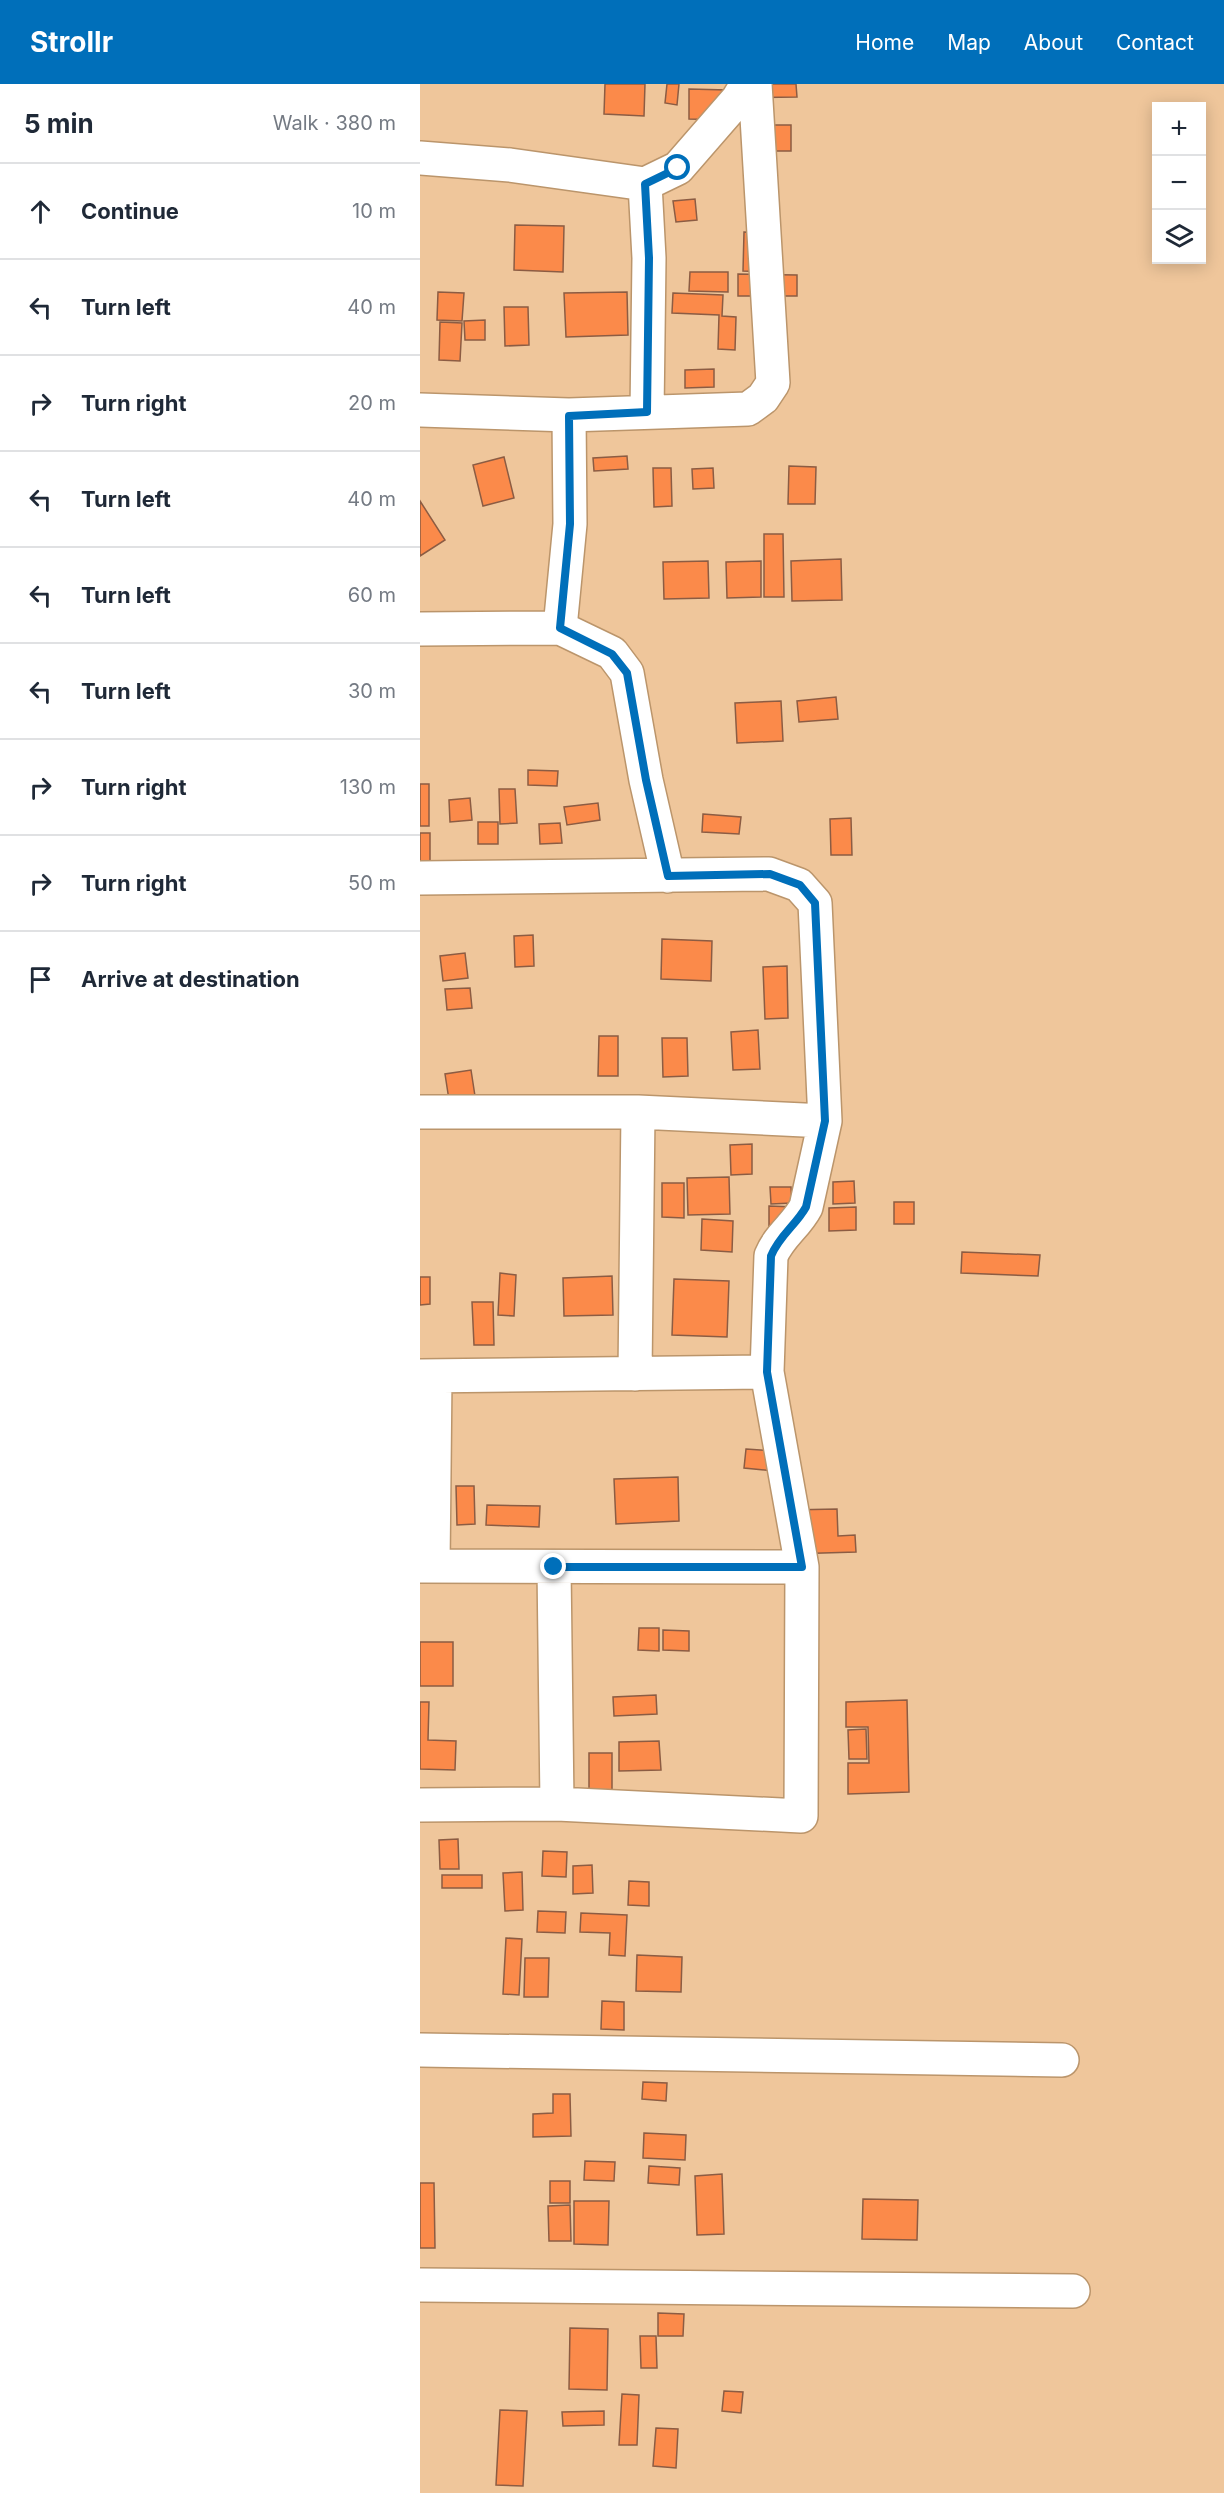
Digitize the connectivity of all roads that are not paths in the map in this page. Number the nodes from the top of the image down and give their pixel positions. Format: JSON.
{"nodes":[{"id":1,"x":747,"y":84,"type":"edge"},
{"id":2,"x":755,"y":84,"type":"edge"},
{"id":3,"x":420,"y":158,"type":"edge"},
{"id":4,"x":645,"y":184,"type":"junction"},
{"id":5,"x":420,"y":410,"type":"edge"},
{"id":6,"x":647,"y":412,"type":"junction"},
{"id":7,"x":569,"y":416,"type":"junction"},
{"id":8,"x":560,"y":628,"type":"junction"},
{"id":9,"x":420,"y":629,"type":"edge"},
{"id":10,"x":668,"y":876,"type":"junction"},
{"id":11,"x":420,"y":878,"type":"edge"},
{"id":12,"x":420,"y":1112,"type":"edge"},
{"id":13,"x":638,"y":1112,"type":"junction"},
{"id":14,"x":825,"y":1121,"type":"junction"},
{"id":15,"x":767,"y":1372,"type":"junction"},
{"id":16,"x":635,"y":1374,"type":"junction"},
{"id":17,"x":427,"y":1376,"type":"edge"},
{"id":18,"x":426,"y":1566,"type":"edge"},
{"id":19,"x":554,"y":1567,"type":"junction"},
{"id":20,"x":802,"y":1567,"type":"junction"},
{"id":21,"x":557,"y":1804,"type":"junction"},
{"id":22,"x":420,"y":1805,"type":"edge"},
{"id":23,"x":420,"y":2050,"type":"edge"},
{"id":24,"x":1062,"y":2060,"type":"dead end"},
{"id":25,"x":420,"y":2285,"type":"edge"},
{"id":26,"x":1073,"y":2291,"type":"dead end"}],
"edges":[{"from":1,"to":4,"type":"street"},
{"from":2,"to":6,"type":"street"},
{"from":3,"to":4,"type":"street"},
{"from":4,"to":6,"type":"street"},
{"from":5,"to":7,"type":"street"},
{"from":6,"to":7,"type":"street"},
{"from":7,"to":8,"type":"street"},
{"from":8,"to":9,"type":"street"},
{"from":8,"to":10,"type":"street"},
{"from":10,"to":11,"type":"street"},
{"from":10,"to":14,"type":"street"},
{"from":12,"to":13,"type":"street"},
{"from":13,"to":14,"type":"street"},
{"from":13,"to":16,"type":"street"},
{"from":14,"to":15,"type":"street"},
{"from":15,"to":16,"type":"street"},
{"from":15,"to":20,"type":"street"},
{"from":16,"to":17,"type":"street"},
{"from":17,"to":18,"type":"street"},
{"from":18,"to":19,"type":"street"},
{"from":19,"to":20,"type":"street"},
{"from":19,"to":21,"type":"street"},
{"from":20,"to":21,"type":"street"},
{"from":21,"to":22,"type":"street"},
{"from":23,"to":24,"type":"street"},
{"from":25,"to":26,"type":"street"}]}
